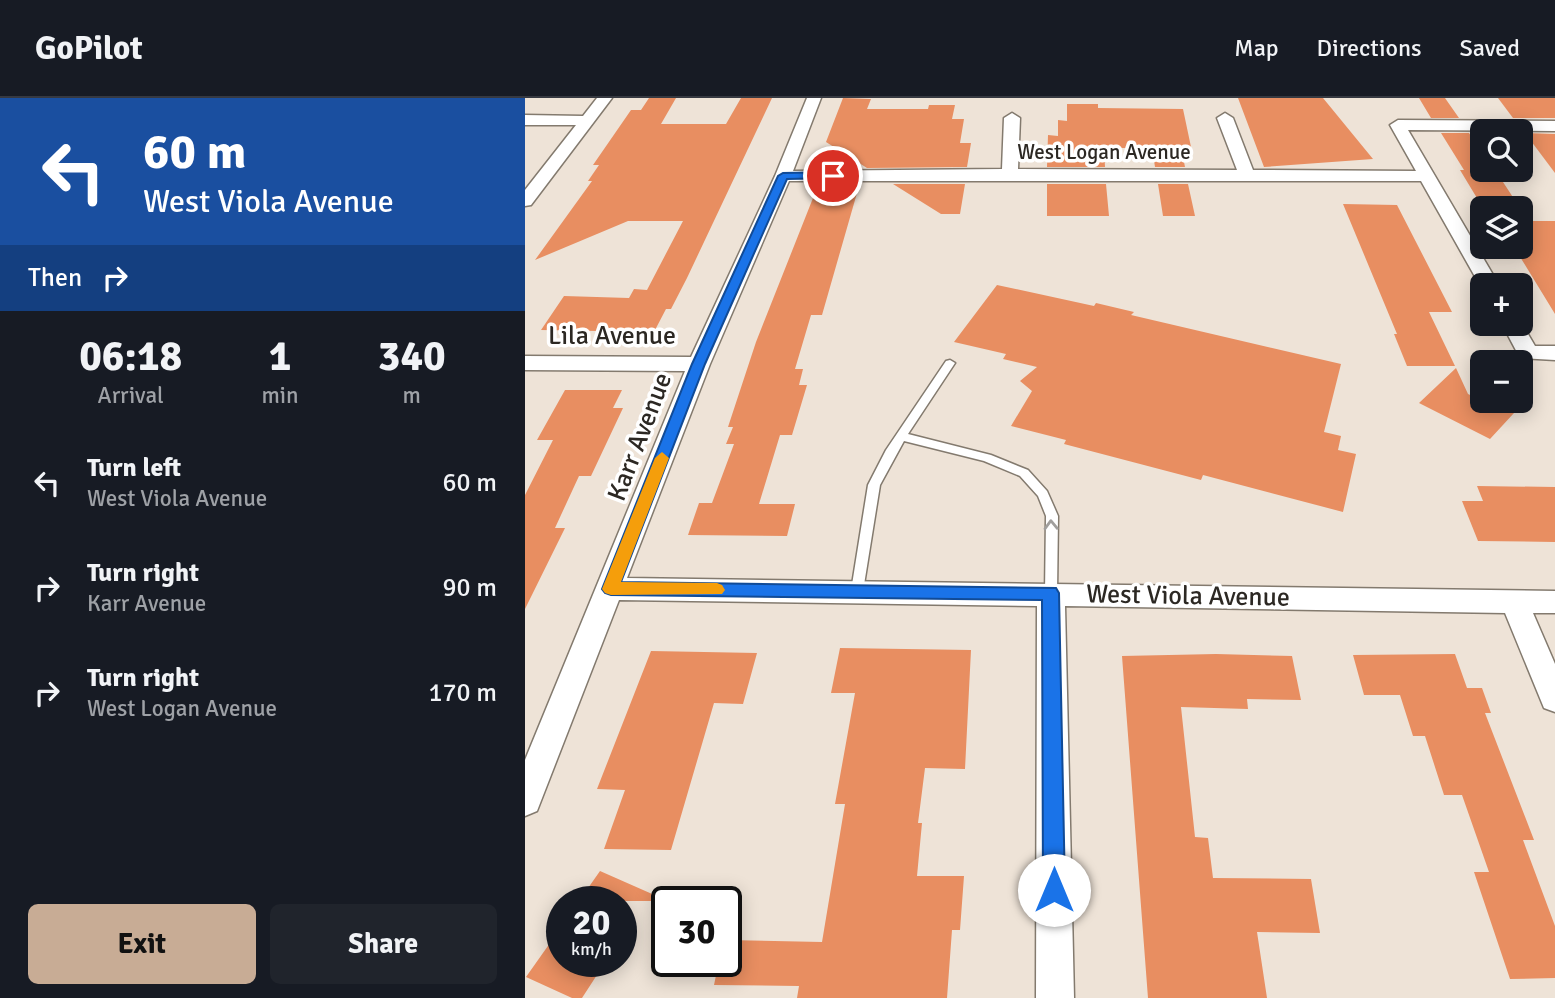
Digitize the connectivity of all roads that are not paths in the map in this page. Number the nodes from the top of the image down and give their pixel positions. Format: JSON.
{"nodes":[{"id":1,"x":605,"y":98,"type":"edge"},
{"id":2,"x":814,"y":98,"type":"edge"},
{"id":3,"x":1012,"y":118,"type":"dead end"},
{"id":4,"x":1225,"y":118,"type":"dead end"},
{"id":5,"x":525,"y":120,"type":"edge"},
{"id":6,"x":587,"y":121,"type":"junction"},
{"id":7,"x":1398,"y":125,"type":"joint"},
{"id":8,"x":1555,"y":126,"type":"edge"},
{"id":9,"x":1010,"y":174,"type":"junction"},
{"id":10,"x":1247,"y":175,"type":"junction"},
{"id":11,"x":783,"y":176,"type":"junction"},
{"id":12,"x":1425,"y":176,"type":"junction"},
{"id":13,"x":525,"y":201,"type":"edge"},
{"id":14,"x":1482,"y":273,"type":"edge"},
{"id":15,"x":1533,"y":353,"type":"edge"},
{"id":16,"x":1555,"y":353,"type":"edge"},
{"id":17,"x":525,"y":363,"type":"edge"},
{"id":18,"x":950,"y":363,"type":"dead end"},
{"id":19,"x":699,"y":364,"type":"junction"},
{"id":20,"x":901,"y":436,"type":"junction"},
{"id":21,"x":611,"y":589,"type":"junction"},
{"id":22,"x":857,"y":591,"type":"junction"},
{"id":23,"x":1051,"y":593,"type":"junction"},
{"id":24,"x":1514,"y":601,"type":"junction"},
{"id":25,"x":1555,"y":602,"type":"edge"},
{"id":26,"x":1555,"y":699,"type":"edge"},
{"id":27,"x":525,"y":800,"type":"edge"},
{"id":28,"x":1055,"y":998,"type":"edge"}],
"edges":[{"from":1,"to":6,"type":"street"},
{"from":2,"to":11,"type":"street","name":"Karr Avenue"},
{"from":3,"to":9,"type":"street"},
{"from":4,"to":10,"type":"street"},
{"from":5,"to":6,"type":"street"},
{"from":6,"to":13,"type":"street"},
{"from":7,"to":8,"type":"street"},
{"from":7,"to":12,"type":"street"},
{"from":9,"to":10,"type":"street","name":"West Logan Avenue"},
{"from":9,"to":11,"type":"street","name":"West Logan Avenue"},
{"from":10,"to":12,"type":"street","name":"West Logan Avenue"},
{"from":11,"to":19,"type":"street","name":"Karr Avenue"},
{"from":12,"to":14,"type":"street"},
{"from":15,"to":16,"type":"street"},
{"from":17,"to":19,"type":"street","name":"Lila Avenue"},
{"from":18,"to":20,"type":"lane"},
{"from":19,"to":21,"type":"street","name":"Karr Avenue"},
{"from":20,"to":22,"type":"lane"},
{"from":23,"to":20,"type":"lane","one_way":true},
{"from":21,"to":22,"type":"street","name":"West Viola Avenue"},
{"from":21,"to":27,"type":"street","name":"Karr Avenue"},
{"from":22,"to":23,"type":"street","name":"West Viola Avenue"},
{"from":23,"to":24,"type":"street","name":"West Viola Avenue"},
{"from":23,"to":28,"type":"street"},
{"from":24,"to":25,"type":"street","name":"West Viola Avenue"},
{"from":24,"to":26,"type":"street"}]}
